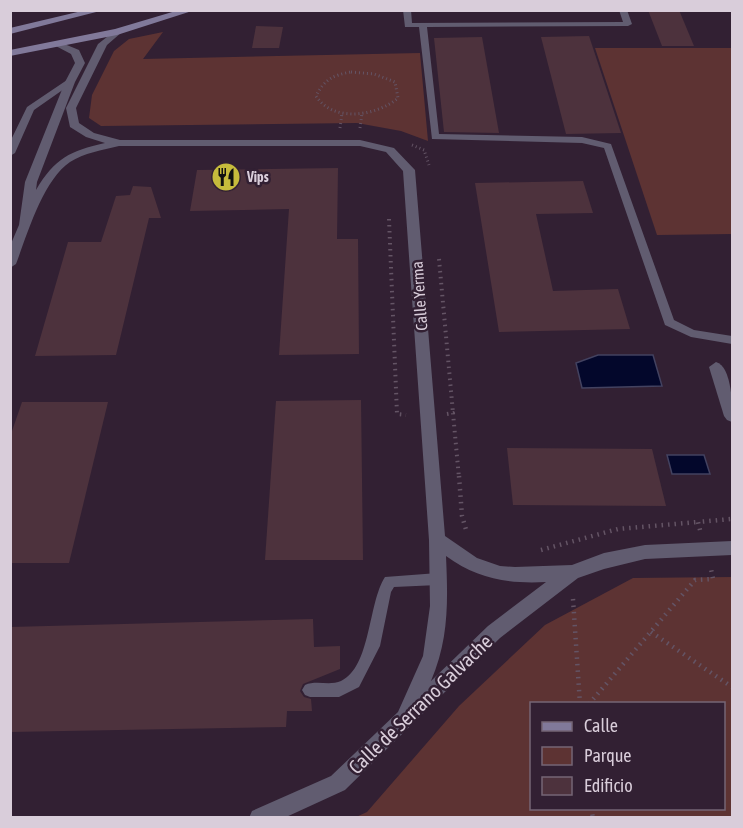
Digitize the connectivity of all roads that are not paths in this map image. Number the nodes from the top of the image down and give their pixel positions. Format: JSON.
{"nodes":[{"id":1,"x":99,"y":10,"type":"edge"},
{"id":2,"x":191,"y":10,"type":"edge"},
{"id":3,"x":407,"y":10,"type":"edge"},
{"id":4,"x":623,"y":10,"type":"edge"},
{"id":5,"x":423,"y":25,"type":"junction"},
{"id":6,"x":10,"y":31,"type":"edge"},
{"id":7,"x":117,"y":32,"type":"junction"},
{"id":8,"x":57,"y":44,"type":"junction"},
{"id":9,"x":10,"y":53,"type":"edge"},
{"id":10,"x":70,"y":82,"type":"junction"},
{"id":11,"x":120,"y":143,"type":"junction"},
{"id":12,"x":10,"y":153,"type":"edge"},
{"id":13,"x":25,"y":225,"type":"junction"},
{"id":14,"x":10,"y":264,"type":"edge"},
{"id":15,"x":732,"y":340,"type":"edge"},
{"id":16,"x":716,"y":366,"type":"dead end"},
{"id":17,"x":732,"y":416,"type":"edge"},
{"id":18,"x":436,"y":540,"type":"junction"},
{"id":19,"x":732,"y":548,"type":"edge"},
{"id":20,"x":572,"y":573,"type":"junction"},
{"id":21,"x":438,"y":579,"type":"junction"},
{"id":22,"x":310,"y":690,"type":"dead end"},
{"id":23,"x":406,"y":716,"type":"junction"},
{"id":24,"x":259,"y":818,"type":"edge"}],
"edges":[{"from":1,"to":6,"type":"street"},
{"from":2,"to":7,"type":"street"},
{"from":3,"to":5,"type":"lane"},
{"from":4,"to":5,"type":"lane"},
{"from":5,"to":15,"type":"lane"},
{"from":7,"to":8,"type":"street"},
{"from":7,"to":11,"type":"street"},
{"from":8,"to":9,"type":"street"},
{"from":8,"to":10,"type":"street"},
{"from":10,"to":12,"type":"lane"},
{"from":10,"to":13,"type":"street"},
{"from":11,"to":13,"type":"street"},
{"from":11,"to":18,"type":"street","name":"Calle Yerma"},
{"from":13,"to":14,"type":"street"},
{"from":16,"to":17,"type":"street"},
{"from":18,"to":20,"type":"street","name":"Calle de Serrano Galvache"},
{"from":18,"to":21,"type":"street","name":"Calle Yerma"},
{"from":19,"to":20,"type":"street","name":"Calle de Serrano Galvache"},
{"from":20,"to":23,"type":"street","name":"Calle de Serrano Galvache"},
{"from":21,"to":22,"type":"lane"},
{"from":21,"to":23,"type":"street","name":"Calle Yerma"},
{"from":23,"to":24,"type":"street","name":"Calle de Serrano Galvache"}]}
